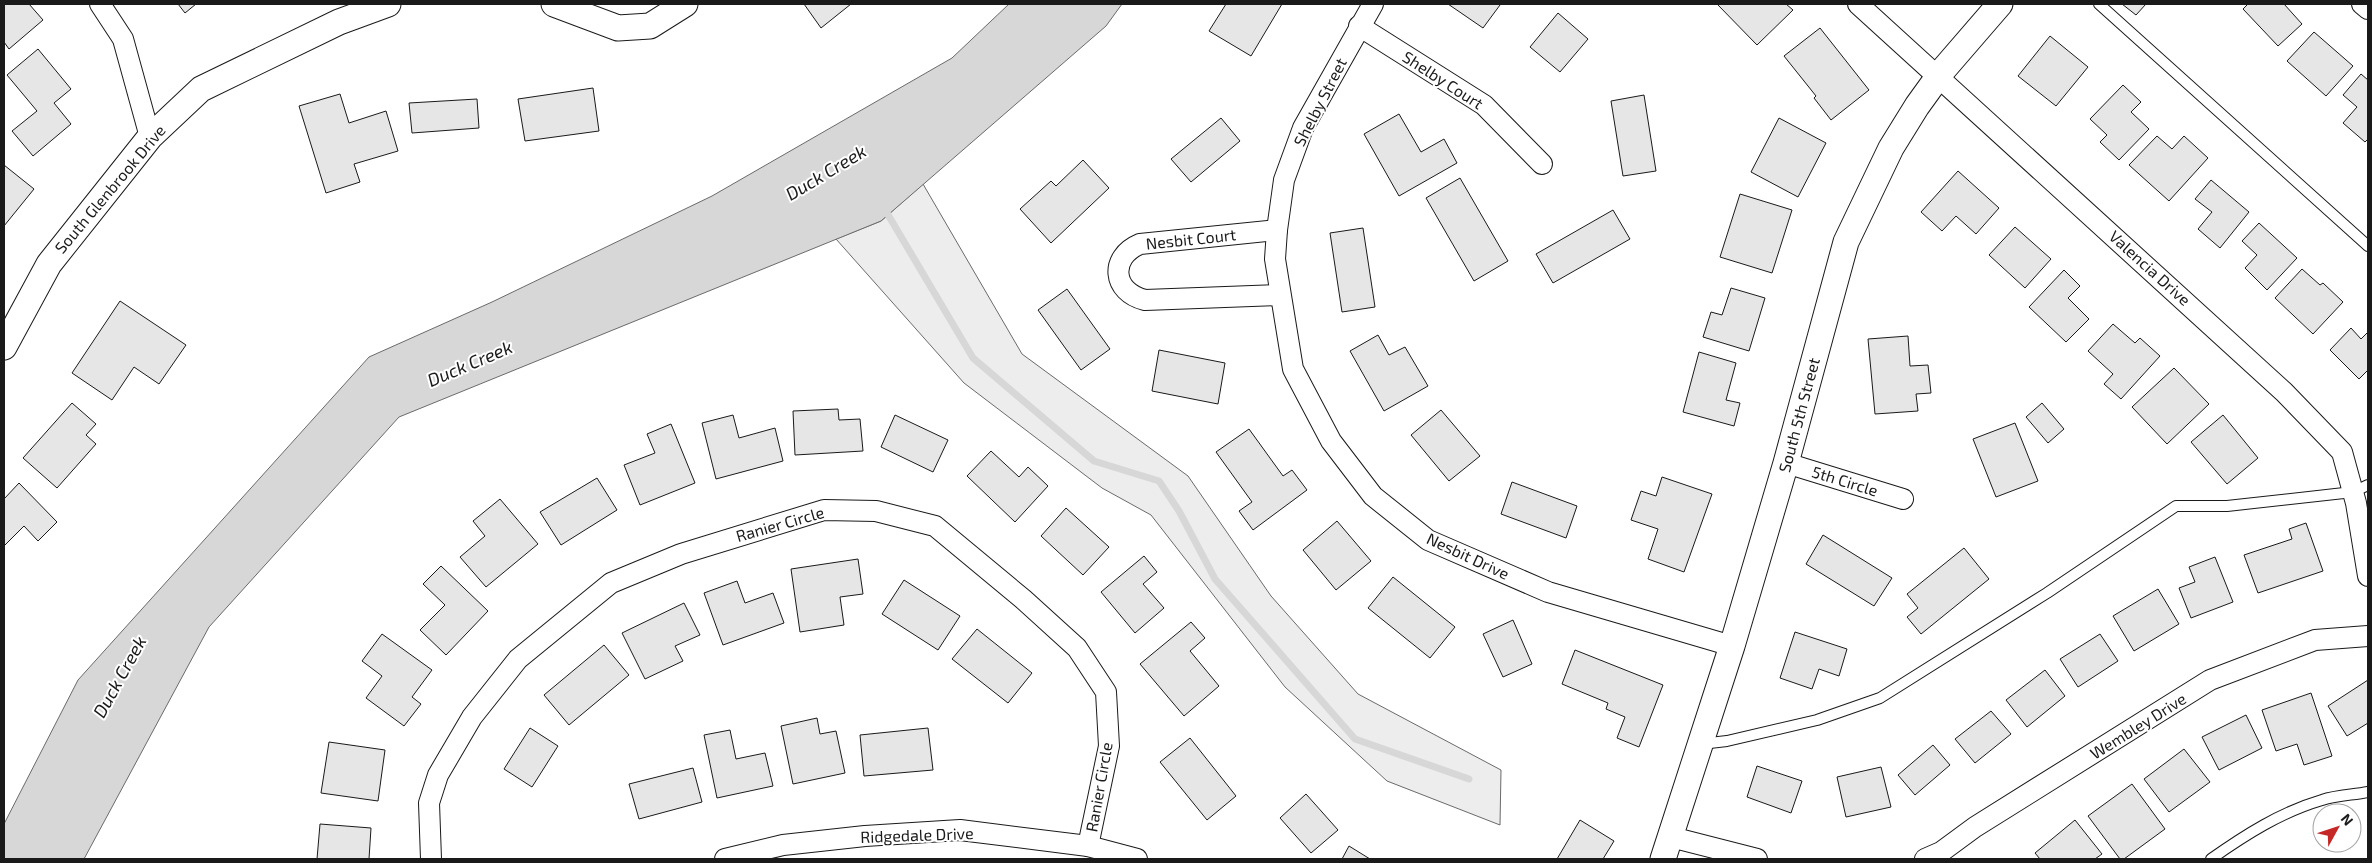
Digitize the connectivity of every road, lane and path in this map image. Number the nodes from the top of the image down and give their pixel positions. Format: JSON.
{"nodes":[{"id":1,"x":100,"y":4,"type":"edge"},
{"id":2,"x":388,"y":4,"type":"edge"},
{"id":3,"x":554,"y":4,"type":"edge"},
{"id":4,"x":685,"y":4,"type":"edge"},
{"id":5,"x":1372,"y":4,"type":"edge"},
{"id":6,"x":1858,"y":4,"type":"edge"},
{"id":7,"x":2000,"y":4,"type":"edge"},
{"id":8,"x":2099,"y":4,"type":"edge"},
{"id":9,"x":2362,"y":4,"type":"edge"},
{"id":10,"x":583,"y":10,"type":"edge"},
{"id":11,"x":2368,"y":10,"type":"edge"},
{"id":12,"x":1359,"y":26,"type":"junction"},
{"id":13,"x":1939,"y":75,"type":"junction"},
{"id":14,"x":150,"y":137,"type":"junction"},
{"id":15,"x":1542,"y":164,"type":"dead end"},
{"id":16,"x":1277,"y":230,"type":"junction"},
{"id":17,"x":2368,"y":246,"type":"edge"},
{"id":18,"x":1280,"y":294,"type":"junction"},
{"id":19,"x":4,"y":347,"type":"edge"},
{"id":20,"x":1786,"y":463,"type":"junction"},
{"id":21,"x":2361,"y":488,"type":"edge"},
{"id":22,"x":1903,"y":499,"type":"dead end"},
{"id":23,"x":2368,"y":576,"type":"edge"},
{"id":24,"x":2368,"y":636,"type":"edge"},
{"id":25,"x":1732,"y":646,"type":"junction"},
{"id":26,"x":1701,"y":744,"type":"junction"},
{"id":27,"x":2368,"y":792,"type":"edge"},
{"id":28,"x":1088,"y":846,"type":"junction"},
{"id":29,"x":1667,"y":848,"type":"edge"},
{"id":30,"x":431,"y":859,"type":"edge"},
{"id":31,"x":725,"y":859,"type":"edge"},
{"id":32,"x":1137,"y":859,"type":"edge"},
{"id":33,"x":1757,"y":859,"type":"edge"},
{"id":34,"x":1925,"y":859,"type":"edge"},
{"id":35,"x":2210,"y":859,"type":"edge"}],
"edges":[{"from":1,"to":14,"type":"street"},
{"from":2,"to":14,"type":"street","name":"South Glenbrook Drive"},
{"from":3,"to":10,"type":"street"},
{"from":4,"to":10,"type":"street"},
{"from":5,"to":12,"type":"street","name":"Shelby Street"},
{"from":6,"to":13,"type":"street","name":"Valencia Drive"},
{"from":7,"to":13,"type":"street","name":"South 5th Street"},
{"from":8,"to":17,"type":"lane"},
{"from":9,"to":11,"type":"street"},
{"from":12,"to":15,"type":"street","name":"Shelby Court"},
{"from":12,"to":16,"type":"street","name":"Shelby Street"},
{"from":13,"to":20,"type":"street","name":"South 5th Street"},
{"from":13,"to":21,"type":"street","name":"Valencia Drive"},
{"from":14,"to":19,"type":"street","name":"South Glenbrook Drive"},
{"from":16,"to":18,"type":"street","name":"Shelby Street"},
{"from":16,"to":18,"type":"street","name":"Nesbit Court"},
{"from":18,"to":25,"type":"street","name":"Nesbit Drive"},
{"from":20,"to":22,"type":"street","name":"5th Circle"},
{"from":20,"to":25,"type":"street","name":"South 5th Street"},
{"from":21,"to":23,"type":"street","name":"Valencia Drive"},
{"from":21,"to":26,"type":"lane"},
{"from":24,"to":34,"type":"street","name":"Wembley Drive"},
{"from":25,"to":26,"type":"street","name":"South 5th Street"},
{"from":26,"to":29,"type":"street","name":"South 5th Street"},
{"from":27,"to":35,"type":"lane"},
{"from":28,"to":30,"type":"street","name":"Ranier Circle"},
{"from":28,"to":31,"type":"street","name":"Ridgedale Drive"},
{"from":28,"to":32,"type":"street","name":"Ridgedale Drive"},
{"from":29,"to":33,"type":"street"}]}
